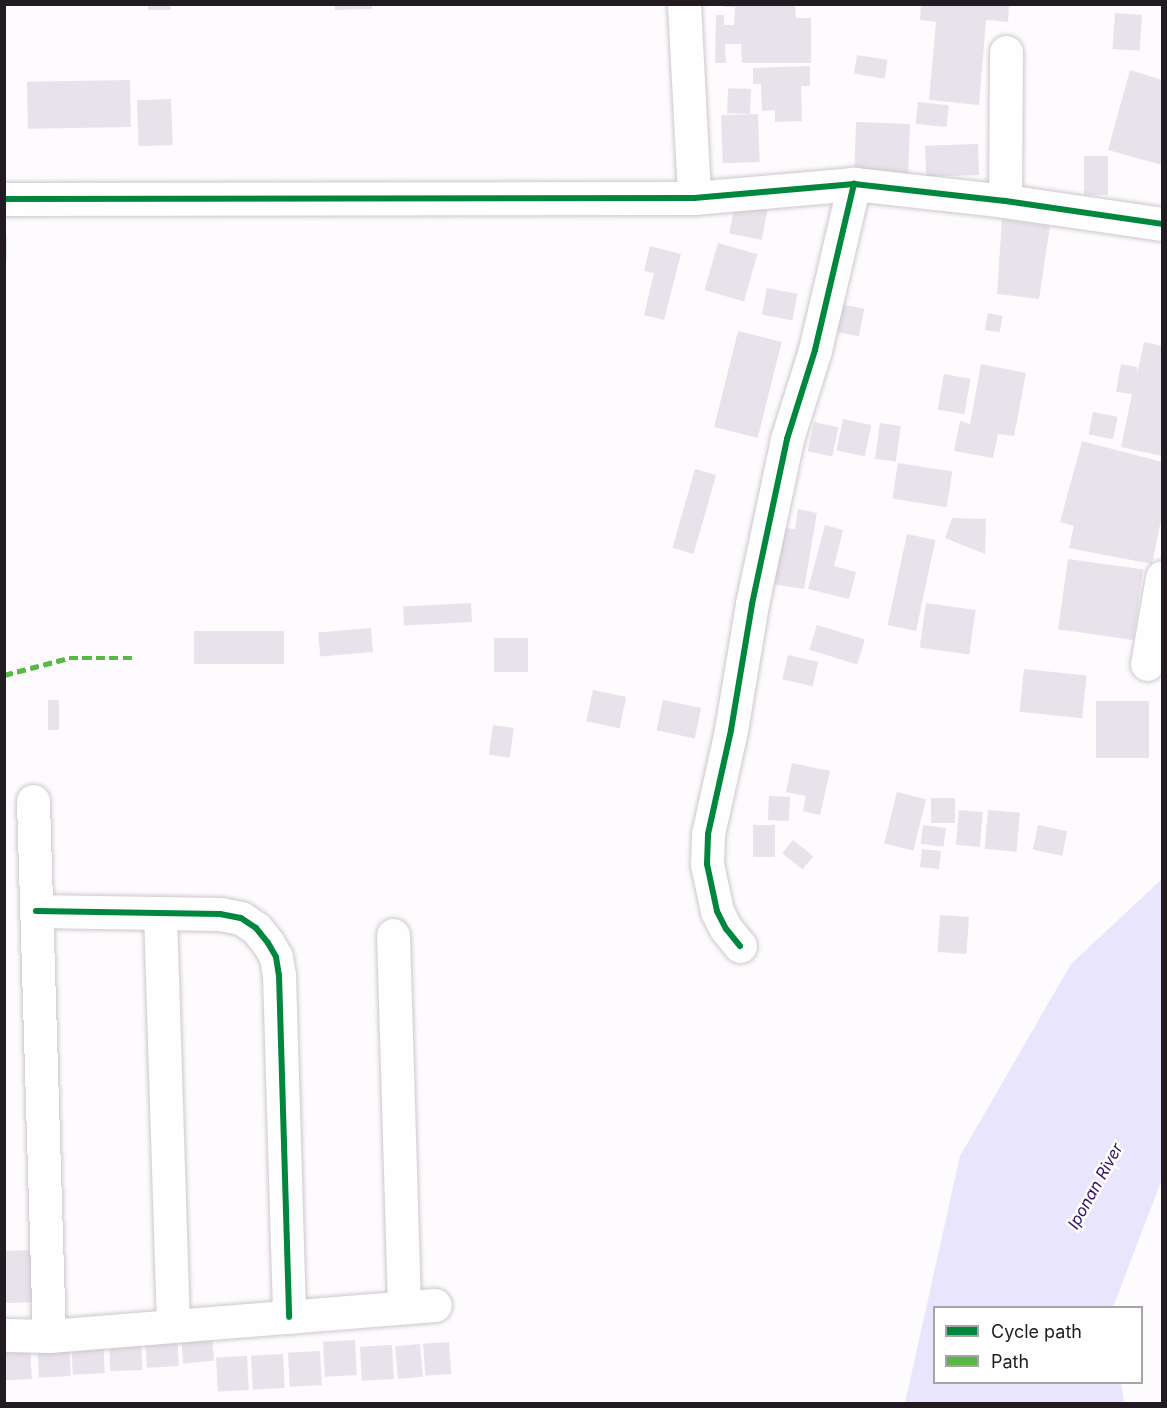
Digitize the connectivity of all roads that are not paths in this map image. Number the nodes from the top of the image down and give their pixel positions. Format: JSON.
{"nodes":[{"id":1,"x":684,"y":4,"type":"edge"},
{"id":2,"x":1006,"y":52,"type":"dead end"},
{"id":3,"x":854,"y":184,"type":"junction"},
{"id":4,"x":694,"y":198,"type":"junction"},
{"id":5,"x":4,"y":199,"type":"edge"},
{"id":6,"x":1005,"y":201,"type":"junction"},
{"id":7,"x":1162,"y":224,"type":"edge"},
{"id":8,"x":1162,"y":577,"type":"edge"},
{"id":9,"x":1147,"y":664,"type":"dead end"},
{"id":10,"x":33,"y":801,"type":"dead end"},
{"id":11,"x":36,"y":911,"type":"junction"},
{"id":12,"x":160,"y":913,"type":"junction"},
{"id":13,"x":393,"y":935,"type":"dead end"},
{"id":14,"x":740,"y":945,"type":"dead end"},
{"id":15,"x":290,"y":1317,"type":"junction"},
{"id":16,"x":173,"y":1326,"type":"junction"},
{"id":17,"x":4,"y":1335,"type":"edge"},
{"id":18,"x":49,"y":1336,"type":"junction"}],
"edges":[{"from":1,"to":4,"type":"street"},
{"from":2,"to":6,"type":"street"},
{"from":3,"to":4,"type":"street"},
{"from":3,"to":6,"type":"street"},
{"from":3,"to":14,"type":"street"},
{"from":4,"to":5,"type":"street"},
{"from":6,"to":7,"type":"street"},
{"from":8,"to":9,"type":"street"},
{"from":10,"to":11,"type":"street"},
{"from":11,"to":12,"type":"street"},
{"from":11,"to":18,"type":"street"},
{"from":12,"to":15,"type":"street"},
{"from":12,"to":16,"type":"street"},
{"from":13,"to":15,"type":"street"},
{"from":15,"to":16,"type":"street"},
{"from":16,"to":18,"type":"street"},
{"from":17,"to":18,"type":"street"}]}
